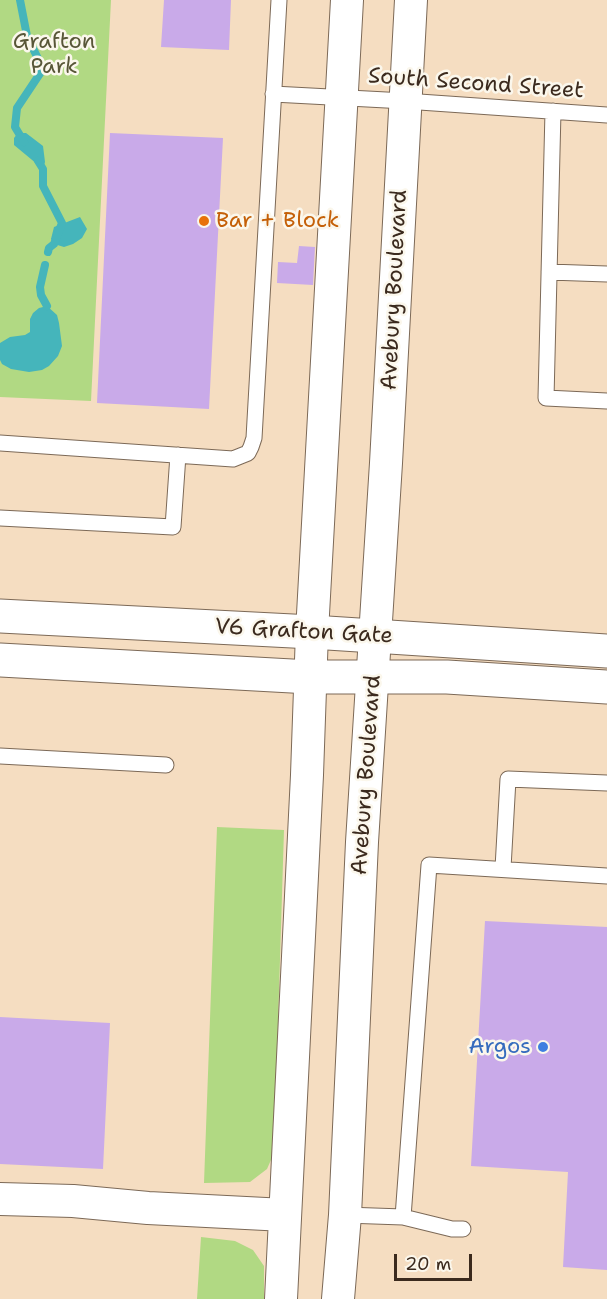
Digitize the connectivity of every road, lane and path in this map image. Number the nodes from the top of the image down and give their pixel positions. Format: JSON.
{"nodes":[{"id":1,"x":279,"y":0,"type":"edge"},
{"id":2,"x":347,"y":0,"type":"edge"},
{"id":3,"x":411,"y":0,"type":"edge"},
{"id":4,"x":273,"y":94,"type":"junction"},
{"id":5,"x":341,"y":98,"type":"junction"},
{"id":6,"x":405,"y":101,"type":"junction"},
{"id":7,"x":553,"y":111,"type":"junction"},
{"id":8,"x":607,"y":115,"type":"edge"},
{"id":9,"x":549,"y":272,"type":"junction"},
{"id":10,"x":607,"y":274,"type":"edge"},
{"id":11,"x":607,"y":402,"type":"edge"},
{"id":12,"x":0,"y":444,"type":"edge"},
{"id":13,"x":178,"y":455,"type":"junction"},
{"id":14,"x":0,"y":518,"type":"edge"},
{"id":15,"x":0,"y":616,"type":"edge"},
{"id":16,"x":312,"y":632,"type":"junction"},
{"id":17,"x":375,"y":636,"type":"junction"},
{"id":18,"x":607,"y":651,"type":"edge"},
{"id":19,"x":0,"y":660,"type":"edge"},
{"id":20,"x":310,"y":677,"type":"junction"},
{"id":21,"x":374,"y":677,"type":"junction"},
{"id":22,"x":607,"y":687,"type":"edge"},
{"id":23,"x":0,"y":756,"type":"edge"},
{"id":24,"x":166,"y":765,"type":"dead end"},
{"id":25,"x":607,"y":783,"type":"edge"},
{"id":26,"x":504,"y":868,"type":"junction"},
{"id":27,"x":607,"y":876,"type":"edge"},
{"id":28,"x":0,"y":1199,"type":"edge"},
{"id":29,"x":285,"y":1215,"type":"junction"},
{"id":30,"x":345,"y":1215,"type":"junction"},
{"id":31,"x":403,"y":1216,"type":"junction"},
{"id":32,"x":464,"y":1229,"type":"dead end"},
{"id":33,"x":281,"y":1299,"type":"edge"},
{"id":34,"x":338,"y":1299,"type":"edge"}],
"edges":[{"from":1,"to":4,"type":"lane"},
{"from":2,"to":5,"type":"street"},
{"from":3,"to":6,"type":"street","name":"Avebury Boulevard"},
{"from":4,"to":5,"type":"lane","name":"South Second Street"},
{"from":4,"to":13,"type":"lane"},
{"from":5,"to":6,"type":"lane","name":"South Second Street"},
{"from":5,"to":16,"type":"street"},
{"from":6,"to":7,"type":"lane","name":"South Second Street"},
{"from":6,"to":17,"type":"street","name":"Avebury Boulevard"},
{"from":7,"to":8,"type":"lane","name":"South Second Street"},
{"from":7,"to":9,"type":"lane"},
{"from":9,"to":10,"type":"lane"},
{"from":9,"to":11,"type":"lane"},
{"from":12,"to":13,"type":"lane"},
{"from":13,"to":14,"type":"lane"},
{"from":15,"to":16,"type":"street","name":"V6 Grafton Gate"},
{"from":16,"to":17,"type":"street","name":"V6 Grafton Gate"},
{"from":16,"to":20,"type":"street"},
{"from":17,"to":18,"type":"street","name":"V6 Grafton Gate"},
{"from":17,"to":21,"type":"street","name":"Avebury Boulevard"},
{"from":19,"to":20,"type":"street","name":"V6 Grafton Gate"},
{"from":20,"to":21,"type":"street","name":"V6 Grafton Gate"},
{"from":20,"to":29,"type":"street"},
{"from":21,"to":22,"type":"street","name":"V6 Grafton Gate"},
{"from":21,"to":30,"type":"street","name":"Avebury Boulevard"},
{"from":23,"to":24,"type":"lane"},
{"from":25,"to":26,"type":"lane"},
{"from":26,"to":27,"type":"lane"},
{"from":26,"to":31,"type":"lane"},
{"from":28,"to":29,"type":"street"},
{"from":29,"to":33,"type":"street"},
{"from":30,"to":31,"type":"lane"},
{"from":30,"to":34,"type":"street","name":"Avebury Boulevard"},
{"from":31,"to":32,"type":"lane"}]}
